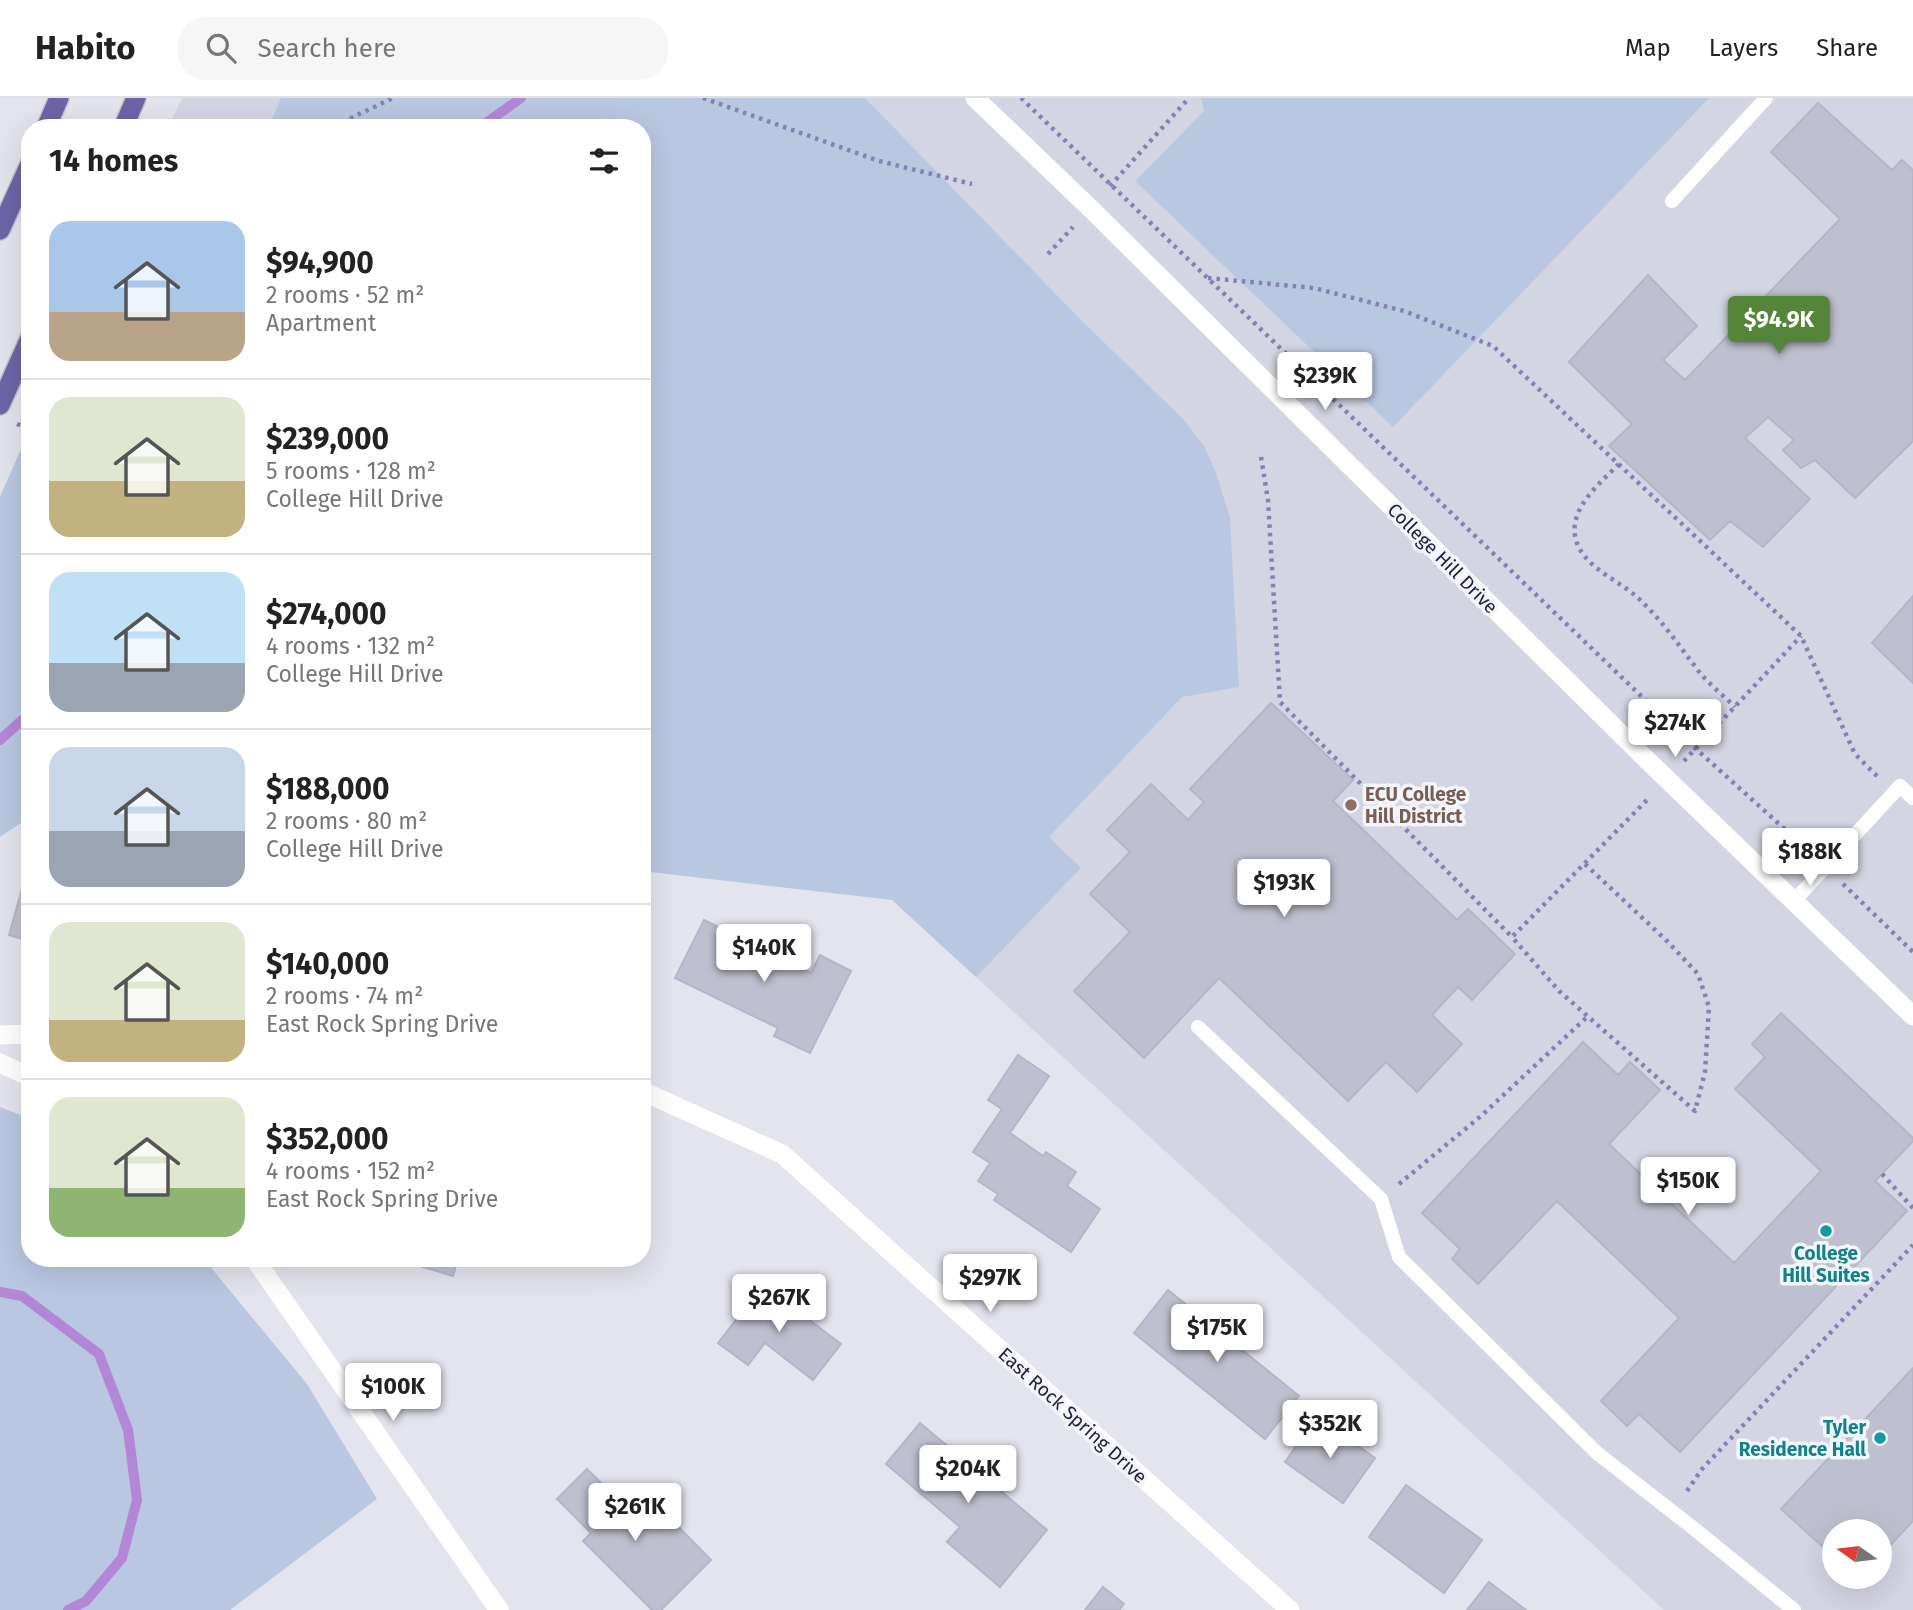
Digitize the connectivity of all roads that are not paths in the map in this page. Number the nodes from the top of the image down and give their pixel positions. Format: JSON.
{"nodes":[{"id":1,"x":59,"y":98,"type":"edge"},
{"id":2,"x":136,"y":98,"type":"edge"},
{"id":3,"x":975,"y":98,"type":"edge"},
{"id":4,"x":1766,"y":98,"type":"edge"},
{"id":5,"x":50,"y":119,"type":"edge"},
{"id":6,"x":127,"y":119,"type":"edge"},
{"id":7,"x":21,"y":184,"type":"edge"},
{"id":8,"x":1672,"y":201,"type":"dead end"},
{"id":9,"x":0,"y":230,"type":"edge"},
{"id":10,"x":21,"y":358,"type":"edge"},
{"id":11,"x":0,"y":405,"type":"edge"},
{"id":12,"x":1913,"y":798,"type":"edge"},
{"id":13,"x":1794,"y":901,"type":"junction"},
{"id":14,"x":1913,"y":1016,"type":"edge"},
{"id":15,"x":1198,"y":1027,"type":"dead end"},
{"id":16,"x":21,"y":1034,"type":"edge"},
{"id":17,"x":0,"y":1035,"type":"edge"},
{"id":18,"x":0,"y":1063,"type":"edge"},
{"id":19,"x":21,"y":1073,"type":"edge"},
{"id":20,"x":651,"y":1095,"type":"edge"},
{"id":21,"x":260,"y":1267,"type":"edge"},
{"id":22,"x":499,"y":1610,"type":"edge"},
{"id":23,"x":1290,"y":1610,"type":"edge"},
{"id":24,"x":1794,"y":1610,"type":"edge"}],
"edges":[{"from":1,"to":5,"type":"main road"},
{"from":2,"to":6,"type":"main road"},
{"from":3,"to":13,"type":"street","name":"College Hill Drive"},
{"from":4,"to":8,"type":"lane"},
{"from":7,"to":9,"type":"main road"},
{"from":10,"to":11,"type":"main road"},
{"from":12,"to":13,"type":"lane"},
{"from":13,"to":14,"type":"street","name":"College Hill Drive"},
{"from":15,"to":24,"type":"lane"},
{"from":16,"to":17,"type":"street"},
{"from":18,"to":19,"type":"street"},
{"from":20,"to":23,"type":"street","name":"East Rock Spring Drive"},
{"from":21,"to":22,"type":"street"}]}
